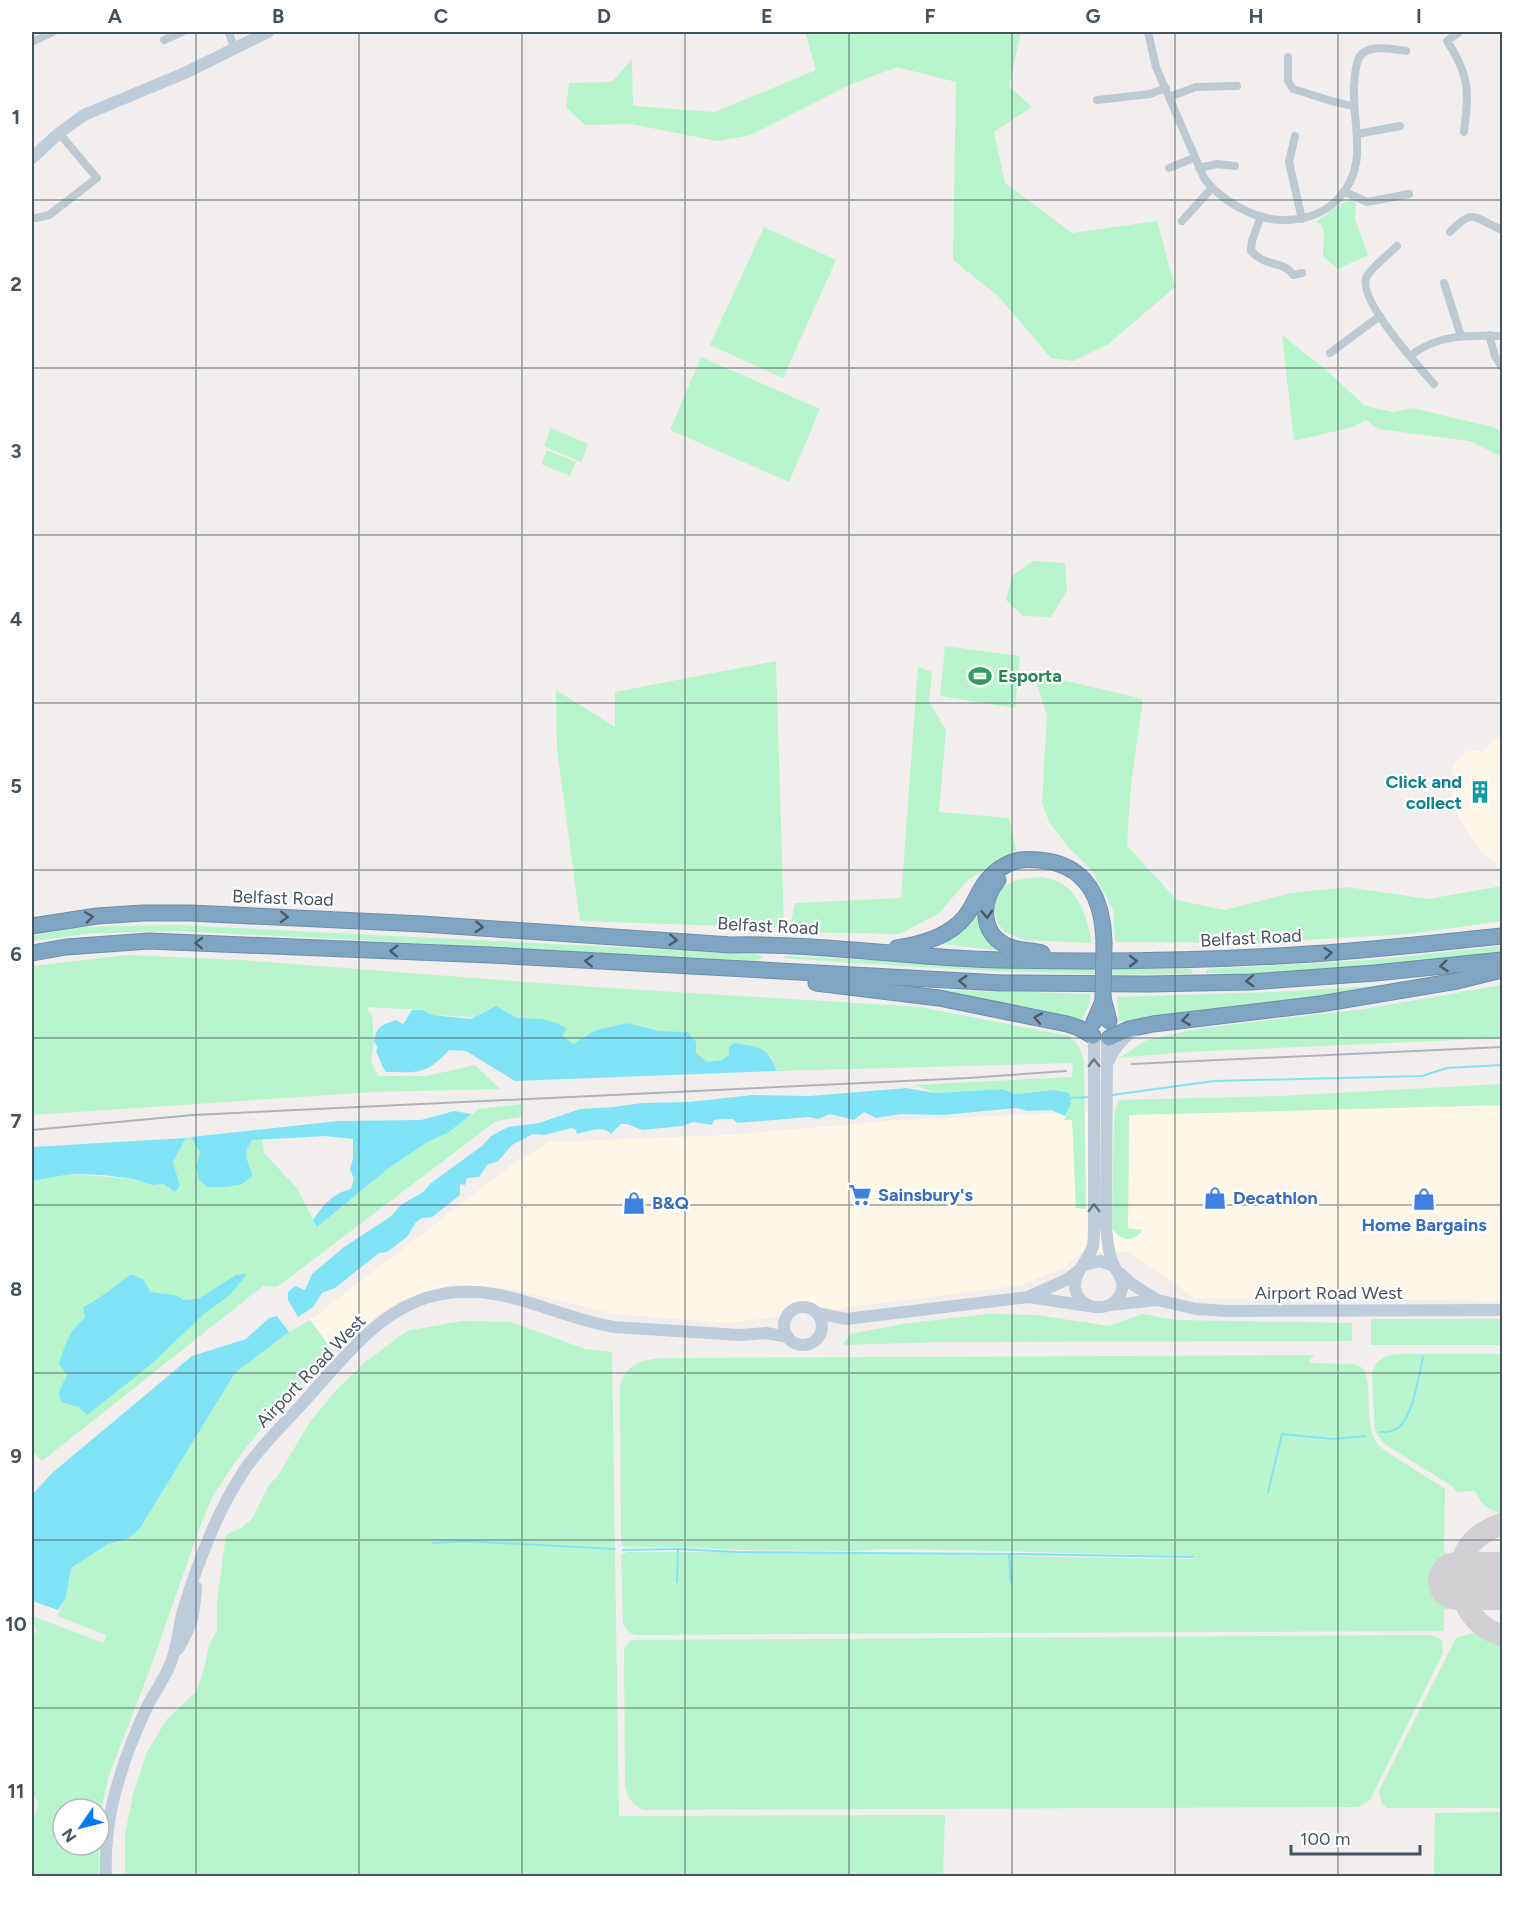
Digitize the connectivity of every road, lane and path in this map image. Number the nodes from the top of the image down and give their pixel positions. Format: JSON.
{"nodes":[{"id":1,"x":53,"y":32,"type":"edge"},
{"id":2,"x":229,"y":32,"type":"edge"},
{"id":3,"x":268,"y":32,"type":"edge"},
{"id":4,"x":1148,"y":32,"type":"edge"},
{"id":5,"x":1459,"y":32,"type":"edge"},
{"id":6,"x":176,"y":33,"type":"edge"},
{"id":7,"x":164,"y":39,"type":"dead end"},
{"id":8,"x":32,"y":42,"type":"edge"},
{"id":9,"x":234,"y":48,"type":"junction"},
{"id":10,"x":1406,"y":51,"type":"dead end"},
{"id":11,"x":1288,"y":57,"type":"dead end"},
{"id":12,"x":1237,"y":86,"type":"dead end"},
{"id":13,"x":1166,"y":87,"type":"junction"},
{"id":14,"x":1169,"y":97,"type":"junction"},
{"id":15,"x":1097,"y":100,"type":"dead end"},
{"id":16,"x":1354,"y":106,"type":"junction"},
{"id":17,"x":1400,"y":126,"type":"dead end"},
{"id":18,"x":1464,"y":132,"type":"dead end"},
{"id":19,"x":59,"y":133,"type":"junction"},
{"id":20,"x":1357,"y":134,"type":"junction"},
{"id":21,"x":1295,"y":136,"type":"dead end"},
{"id":22,"x":32,"y":158,"type":"edge"},
{"id":23,"x":1194,"y":158,"type":"junction"},
{"id":24,"x":1235,"y":166,"type":"dead end"},
{"id":25,"x":1169,"y":168,"type":"dead end"},
{"id":26,"x":1198,"y":168,"type":"junction"},
{"id":27,"x":1212,"y":188,"type":"junction"},
{"id":28,"x":1345,"y":192,"type":"junction"},
{"id":29,"x":1409,"y":194,"type":"dead end"},
{"id":30,"x":1261,"y":216,"type":"junction"},
{"id":31,"x":36,"y":218,"type":"dead end"},
{"id":32,"x":1302,"y":219,"type":"junction"},
{"id":33,"x":1182,"y":221,"type":"dead end"},
{"id":34,"x":1502,"y":228,"type":"edge"},
{"id":35,"x":1450,"y":232,"type":"dead end"},
{"id":36,"x":1397,"y":246,"type":"dead end"},
{"id":37,"x":1302,"y":273,"type":"dead end"},
{"id":38,"x":1444,"y":284,"type":"dead end"},
{"id":39,"x":1380,"y":316,"type":"junction"},
{"id":40,"x":1490,"y":335,"type":"junction"},
{"id":41,"x":1461,"y":336,"type":"junction"},
{"id":42,"x":1503,"y":336,"type":"edge"},
{"id":43,"x":1330,"y":353,"type":"dead end"},
{"id":44,"x":1410,"y":356,"type":"junction"},
{"id":45,"x":1503,"y":367,"type":"edge"},
{"id":46,"x":1434,"y":384,"type":"dead end"},
{"id":47,"x":1035,"y":860,"type":"junction"},
{"id":48,"x":32,"y":926,"type":"edge"},
{"id":49,"x":1503,"y":936,"type":"edge"},
{"id":50,"x":872,"y":951,"type":"junction"},
{"id":51,"x":32,"y":953,"type":"edge"},
{"id":52,"x":1503,"y":960,"type":"edge"},
{"id":53,"x":1074,"y":961,"type":"junction"},
{"id":54,"x":773,"y":970,"type":"junction"},
{"id":55,"x":1503,"y":970,"type":"edge"},
{"id":56,"x":1153,"y":1024,"type":"junction"},
{"id":57,"x":1101,"y":1032,"type":"junction"},
{"id":58,"x":1106,"y":1066,"type":"junction"},
{"id":59,"x":1100,"y":1097,"type":"junction"},
{"id":60,"x":1082,"y":1268,"type":"junction"},
{"id":61,"x":1116,"y":1269,"type":"junction"},
{"id":62,"x":1029,"y":1297,"type":"junction"},
{"id":63,"x":1157,"y":1300,"type":"junction"},
{"id":64,"x":1088,"y":1305,"type":"junction"},
{"id":65,"x":1111,"y":1305,"type":"junction"},
{"id":66,"x":1503,"y":1310,"type":"edge"},
{"id":67,"x":817,"y":1313,"type":"junction"},
{"id":68,"x":786,"y":1319,"type":"junction"},
{"id":69,"x":846,"y":1319,"type":"junction"},
{"id":70,"x":766,"y":1333,"type":"junction"},
{"id":71,"x":820,"y":1334,"type":"junction"},
{"id":72,"x":788,"y":1337,"type":"junction"},
{"id":73,"x":106,"y":1876,"type":"edge"}],
"edges":[{"from":1,"to":8,"type":"street"},
{"from":2,"to":9,"type":"street"},
{"from":3,"to":9,"type":"street"},
{"from":4,"to":13,"type":"street"},
{"from":5,"to":18,"type":"street"},
{"from":6,"to":7,"type":"street"},
{"from":9,"to":19,"type":"street"},
{"from":10,"to":16,"type":"street"},
{"from":11,"to":16,"type":"street"},
{"from":12,"to":14,"type":"street"},
{"from":13,"to":14,"type":"street"},
{"from":13,"to":15,"type":"street"},
{"from":14,"to":23,"type":"street"},
{"from":16,"to":20,"type":"street"},
{"from":17,"to":20,"type":"street"},
{"from":19,"to":22,"type":"street"},
{"from":19,"to":31,"type":"street"},
{"from":20,"to":28,"type":"street"},
{"from":21,"to":32,"type":"street"},
{"from":23,"to":25,"type":"street"},
{"from":23,"to":26,"type":"street"},
{"from":24,"to":26,"type":"street"},
{"from":26,"to":27,"type":"street"},
{"from":27,"to":30,"type":"street"},
{"from":27,"to":33,"type":"street"},
{"from":28,"to":29,"type":"street"},
{"from":28,"to":32,"type":"street"},
{"from":30,"to":32,"type":"street"},
{"from":30,"to":37,"type":"street"},
{"from":34,"to":35,"type":"street"},
{"from":36,"to":39,"type":"street"},
{"from":38,"to":41,"type":"street"},
{"from":39,"to":43,"type":"street"},
{"from":39,"to":44,"type":"street"},
{"from":40,"to":41,"type":"street"},
{"from":40,"to":42,"type":"street"},
{"from":40,"to":45,"type":"street"},
{"from":41,"to":44,"type":"street"},
{"from":44,"to":46,"type":"street"},
{"from":47,"to":50,"type":"highway"},
{"from":47,"to":53,"type":"highway","one_way":true},
{"from":47,"to":57,"type":"highway","bridge":true},
{"from":48,"to":50,"type":"highway","name":"Belfast Road","one_way":true},
{"from":53,"to":49,"type":"highway","name":"Belfast Road","one_way":true},
{"from":50,"to":53,"type":"highway","name":"Belfast Road"},
{"from":54,"to":51,"type":"highway","one_way":true},
{"from":52,"to":54,"type":"highway","one_way":true},
{"from":57,"to":54,"type":"highway","one_way":true},
{"from":55,"to":56,"type":"highway","one_way":true},
{"from":56,"to":57,"type":"highway"},
{"from":56,"to":58,"type":"street"},
{"from":57,"to":58,"type":"street"},
{"from":59,"to":57,"type":"street","one_way":true},
{"from":58,"to":59,"type":"street"},
{"from":60,"to":59,"type":"street","one_way":true},
{"from":59,"to":61,"type":"street"},
{"from":60,"to":61,"type":"street"},
{"from":60,"to":62,"type":"street"},
{"from":60,"to":64,"type":"street"},
{"from":61,"to":63,"type":"street","name":"Airport Road West"},
{"from":61,"to":65,"type":"street"},
{"from":62,"to":64,"type":"street"},
{"from":62,"to":69,"type":"street"},
{"from":63,"to":65,"type":"street","name":"Airport Road West"},
{"from":63,"to":66,"type":"street","name":"Airport Road West"},
{"from":64,"to":65,"type":"street"},
{"from":67,"to":68,"type":"street"},
{"from":67,"to":69,"type":"street"},
{"from":67,"to":71,"type":"street"},
{"from":68,"to":70,"type":"street"},
{"from":68,"to":72,"type":"street"},
{"from":69,"to":71,"type":"street"},
{"from":70,"to":72,"type":"street","name":"Airport Road West"},
{"from":70,"to":73,"type":"street","name":"Airport Road West"},
{"from":71,"to":72,"type":"street"}]}
